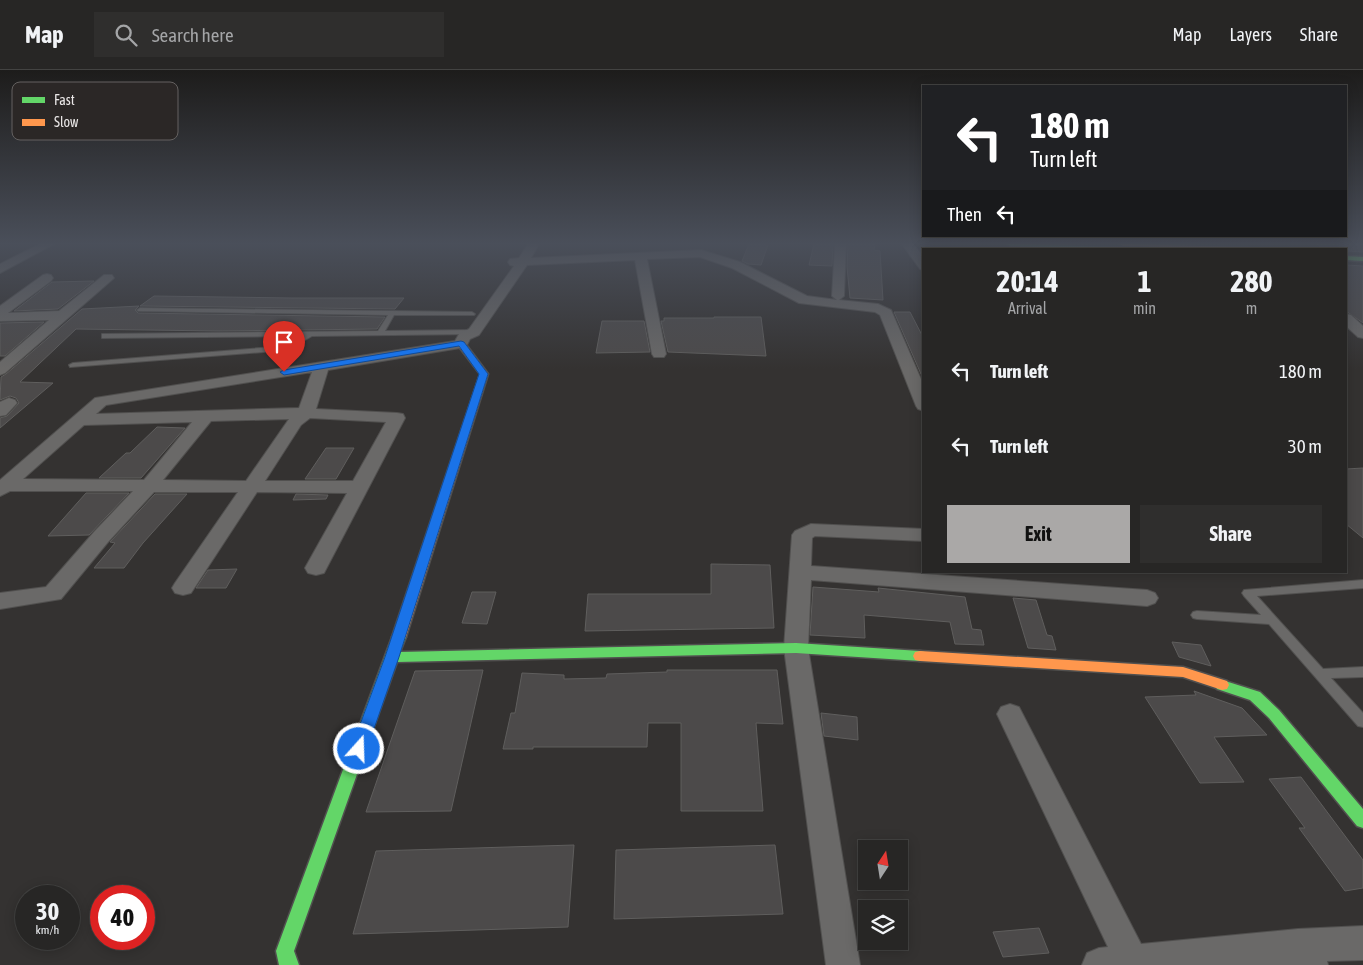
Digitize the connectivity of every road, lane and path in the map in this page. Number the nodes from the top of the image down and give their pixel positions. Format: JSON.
{"nodes":[{"id":1,"x":36,"y":286,"type":"edge"},
{"id":2,"x":98,"y":286,"type":"edge"},
{"id":3,"x":496,"y":286,"type":"edge"},
{"id":4,"x":500,"y":286,"type":"edge"},
{"id":5,"x":646,"y":286,"type":"edge"},
{"id":6,"x":776,"y":286,"type":"edge"},
{"id":7,"x":838,"y":286,"type":"edge"},
{"id":8,"x":838,"y":296,"type":"dead end"},
{"id":9,"x":140,"y":310,"type":"dead end"},
{"id":10,"x":0,"y":312,"type":"edge"},
{"id":11,"x":393,"y":312,"type":"junction"},
{"id":12,"x":472,"y":314,"type":"junction"},
{"id":13,"x":62,"y":315,"type":"junction"},
{"id":14,"x":0,"y":317,"type":"edge"},
{"id":15,"x":1347,"y":319,"type":"edge"},
{"id":16,"x":380,"y":333,"type":"junction"},
{"id":17,"x":311,"y":334,"type":"junction"},
{"id":18,"x":1363,"y":334,"type":"edge"},
{"id":19,"x":105,"y":336,"type":"dead end"},
{"id":20,"x":465,"y":336,"type":"junction"},
{"id":21,"x":659,"y":354,"type":"dead end"},
{"id":22,"x":73,"y":365,"type":"dead end"},
{"id":23,"x":321,"y":367,"type":"junction"},
{"id":24,"x":0,"y":370,"type":"edge"},
{"id":25,"x":922,"y":401,"type":"edge"},
{"id":26,"x":306,"y":413,"type":"junction"},
{"id":27,"x":206,"y":416,"type":"junction"},
{"id":28,"x":79,"y":420,"type":"junction"},
{"id":29,"x":148,"y":487,"type":"junction"},
{"id":30,"x":252,"y":487,"type":"junction"},
{"id":31,"x":361,"y":487,"type":"junction"},
{"id":32,"x":3,"y":488,"type":"edge"},
{"id":33,"x":922,"y":535,"type":"edge"},
{"id":34,"x":316,"y":568,"type":"dead end"},
{"id":35,"x":802,"y":572,"type":"junction"},
{"id":36,"x":1363,"y":584,"type":"edge"},
{"id":37,"x":183,"y":588,"type":"dead end"},
{"id":38,"x":1147,"y":598,"type":"dead end"},
{"id":39,"x":0,"y":602,"type":"edge"},
{"id":40,"x":1196,"y":615,"type":"dead end"},
{"id":41,"x":1272,"y":620,"type":"junction"},
{"id":42,"x":796,"y":648,"type":"junction"},
{"id":43,"x":392,"y":657,"type":"junction"},
{"id":44,"x":1363,"y":672,"type":"edge"},
{"id":45,"x":1321,"y":674,"type":"junction"},
{"id":46,"x":1010,"y":714,"type":"dead end"},
{"id":47,"x":1363,"y":722,"type":"edge"},
{"id":48,"x":1363,"y":821,"type":"edge"},
{"id":49,"x":1363,"y":943,"type":"edge"},
{"id":50,"x":1305,"y":956,"type":"edge"},
{"id":51,"x":1133,"y":964,"type":"edge"},
{"id":52,"x":289,"y":965,"type":"edge"},
{"id":53,"x":843,"y":965,"type":"edge"},
{"id":54,"x":1098,"y":965,"type":"edge"}],
"edges":[{"from":1,"to":10,"type":"street"},
{"from":2,"to":13,"type":"street"},
{"from":3,"to":12,"type":"street"},
{"from":4,"to":20,"type":"street"},
{"from":5,"to":21,"type":"street"},
{"from":6,"to":25,"type":"street"},
{"from":7,"to":8,"type":"street"},
{"from":9,"to":11,"type":"lane"},
{"from":11,"to":12,"type":"lane"},
{"from":11,"to":16,"type":"lane"},
{"from":12,"to":20,"type":"street"},
{"from":13,"to":14,"type":"street"},
{"from":13,"to":24,"type":"street"},
{"from":15,"to":18,"type":"street"},
{"from":16,"to":17,"type":"lane"},
{"from":16,"to":20,"type":"lane"},
{"from":17,"to":19,"type":"lane"},
{"from":17,"to":22,"type":"lane"},
{"from":20,"to":23,"type":"street"},
{"from":20,"to":43,"type":"street"},
{"from":23,"to":26,"type":"street"},
{"from":23,"to":28,"type":"street"},
{"from":26,"to":27,"type":"street"},
{"from":26,"to":30,"type":"street"},
{"from":26,"to":31,"type":"street"},
{"from":27,"to":28,"type":"street"},
{"from":27,"to":29,"type":"street"},
{"from":28,"to":32,"type":"street"},
{"from":29,"to":30,"type":"street"},
{"from":29,"to":32,"type":"street"},
{"from":29,"to":39,"type":"street"},
{"from":30,"to":31,"type":"street"},
{"from":30,"to":37,"type":"street"},
{"from":31,"to":34,"type":"street"},
{"from":33,"to":35,"type":"street"},
{"from":35,"to":38,"type":"street"},
{"from":35,"to":42,"type":"street"},
{"from":36,"to":41,"type":"lane"},
{"from":40,"to":41,"type":"lane"},
{"from":41,"to":45,"type":"lane"},
{"from":42,"to":43,"type":"street"},
{"from":42,"to":48,"type":"street"},
{"from":42,"to":53,"type":"street"},
{"from":43,"to":52,"type":"street"},
{"from":44,"to":45,"type":"lane"},
{"from":45,"to":47,"type":"lane"},
{"from":46,"to":51,"type":"street"},
{"from":49,"to":50,"type":"street"},
{"from":50,"to":51,"type":"street"},
{"from":51,"to":54,"type":"street"}]}
